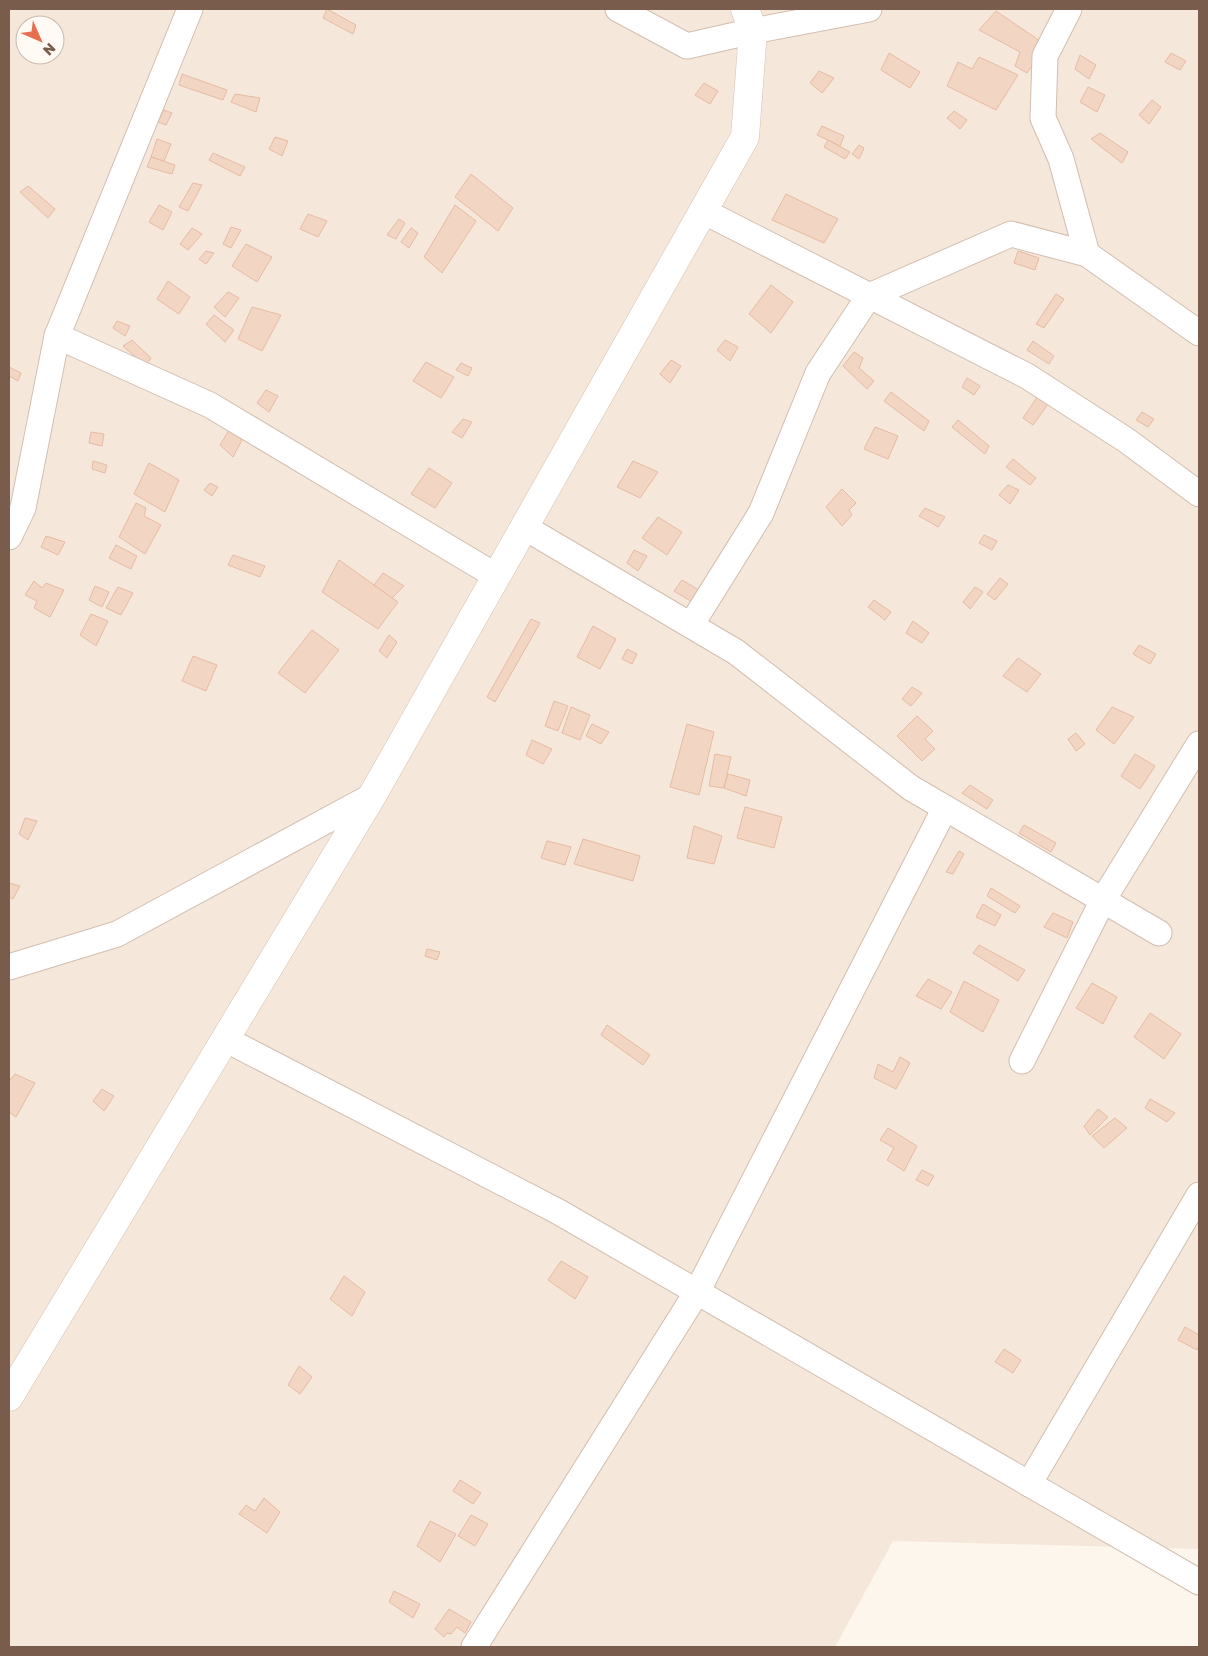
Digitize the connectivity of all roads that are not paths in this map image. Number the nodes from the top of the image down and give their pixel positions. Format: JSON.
{"nodes":[{"id":1,"x":190,"y":9,"type":"edge"},
{"id":2,"x":618,"y":9,"type":"edge"},
{"id":3,"x":868,"y":9,"type":"edge"},
{"id":4,"x":1069,"y":9,"type":"edge"},
{"id":5,"x":749,"y":20,"type":"edge"},
{"id":6,"x":703,"y":210,"type":"junction"},
{"id":7,"x":1087,"y":254,"type":"junction"},
{"id":8,"x":869,"y":296,"type":"junction"},
{"id":9,"x":1199,"y":333,"type":"edge"},
{"id":10,"x":57,"y":336,"type":"junction"},
{"id":11,"x":1199,"y":494,"type":"edge"},
{"id":12,"x":524,"y":527,"type":"junction"},
{"id":13,"x":9,"y":537,"type":"edge"},
{"id":14,"x":496,"y":576,"type":"junction"},
{"id":15,"x":690,"y":625,"type":"junction"},
{"id":16,"x":1199,"y":744,"type":"edge"},
{"id":17,"x":372,"y":796,"type":"junction"},
{"id":18,"x":945,"y":808,"type":"junction"},
{"id":19,"x":1103,"y":900,"type":"junction"},
{"id":20,"x":1159,"y":934,"type":"dead end"},
{"id":21,"x":9,"y":967,"type":"edge"},
{"id":22,"x":225,"y":1038,"type":"junction"},
{"id":23,"x":1022,"y":1061,"type":"dead end"},
{"id":24,"x":1199,"y":1195,"type":"edge"},
{"id":25,"x":697,"y":1292,"type":"junction"},
{"id":26,"x":9,"y":1397,"type":"edge"},
{"id":27,"x":1029,"y":1484,"type":"junction"},
{"id":28,"x":1199,"y":1582,"type":"edge"},
{"id":29,"x":474,"y":1647,"type":"edge"}],
"edges":[{"from":1,"to":10,"type":"street"},
{"from":2,"to":5,"type":"street"},
{"from":3,"to":5,"type":"street"},
{"from":4,"to":7,"type":"street"},
{"from":5,"to":6,"type":"main road"},
{"from":6,"to":8,"type":"street"},
{"from":6,"to":12,"type":"main road"},
{"from":7,"to":8,"type":"street"},
{"from":7,"to":9,"type":"street"},
{"from":8,"to":11,"type":"street"},
{"from":8,"to":15,"type":"street"},
{"from":10,"to":13,"type":"street"},
{"from":10,"to":14,"type":"street"},
{"from":12,"to":14,"type":"main road"},
{"from":12,"to":15,"type":"street"},
{"from":14,"to":17,"type":"main road"},
{"from":15,"to":18,"type":"street"},
{"from":16,"to":19,"type":"street"},
{"from":17,"to":21,"type":"street"},
{"from":17,"to":22,"type":"main road"},
{"from":18,"to":19,"type":"street"},
{"from":18,"to":25,"type":"street"},
{"from":19,"to":20,"type":"street"},
{"from":19,"to":23,"type":"street"},
{"from":22,"to":25,"type":"street"},
{"from":22,"to":26,"type":"main road"},
{"from":24,"to":27,"type":"street"},
{"from":25,"to":27,"type":"street"},
{"from":25,"to":29,"type":"street"},
{"from":27,"to":28,"type":"street"}]}
